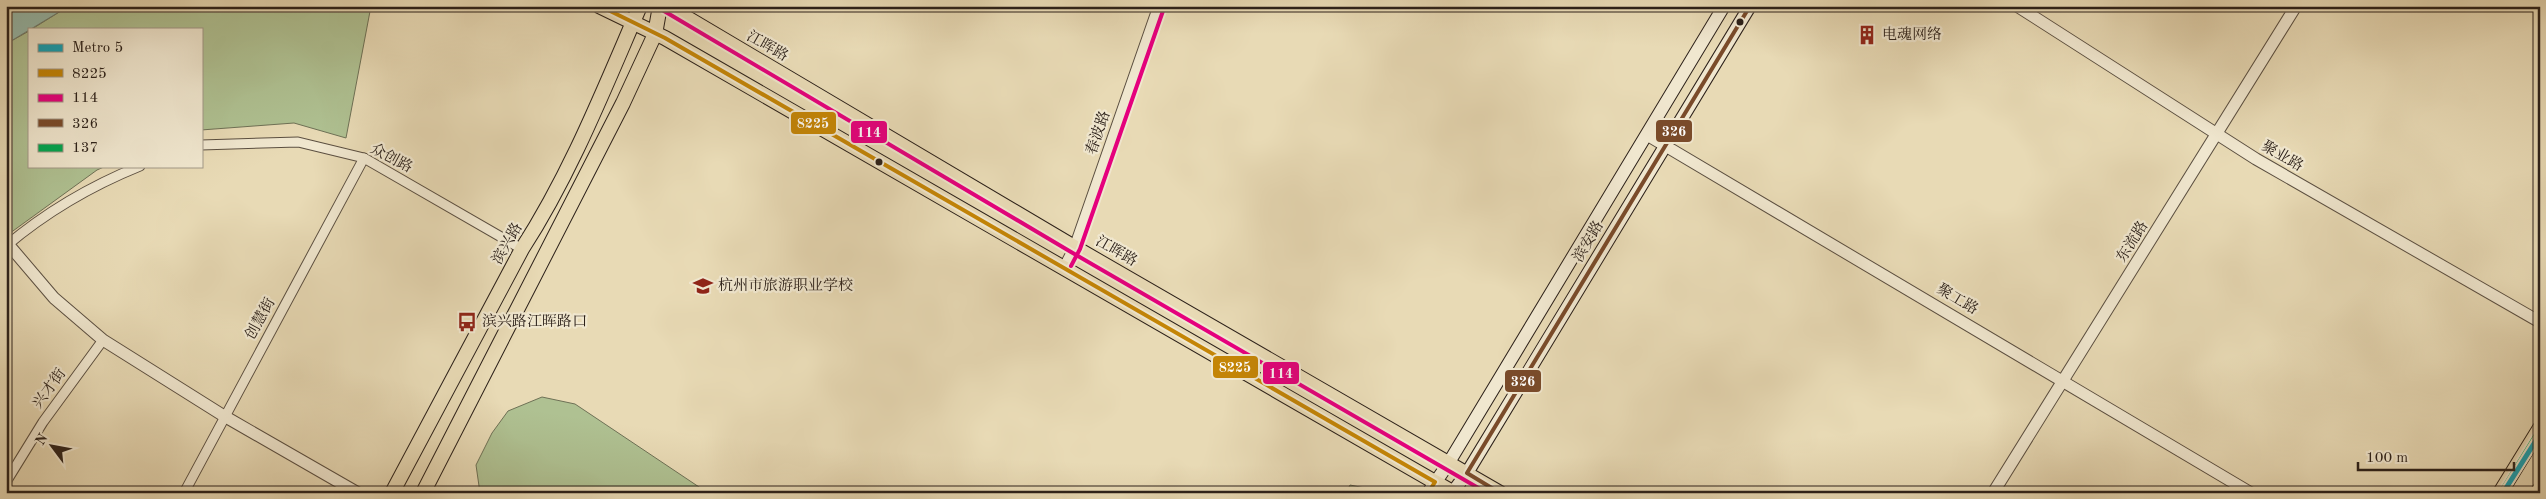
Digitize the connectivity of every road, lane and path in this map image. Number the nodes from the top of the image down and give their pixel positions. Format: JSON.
{"nodes":[{"id":1,"x":599,"y":6,"type":"edge"},
{"id":2,"x":640,"y":6,"type":"edge"},
{"id":3,"x":660,"y":6,"type":"edge"},
{"id":4,"x":667,"y":6,"type":"edge"},
{"id":5,"x":1158,"y":6,"type":"edge"},
{"id":6,"x":1724,"y":6,"type":"edge"},
{"id":7,"x":1750,"y":6,"type":"edge"},
{"id":8,"x":2017,"y":6,"type":"edge"},
{"id":9,"x":2296,"y":6,"type":"edge"},
{"id":10,"x":632,"y":24,"type":"junction"},
{"id":11,"x":655,"y":34,"type":"junction"},
{"id":12,"x":2218,"y":134,"type":"junction"},
{"id":13,"x":1647,"y":135,"type":"junction"},
{"id":14,"x":202,"y":145,"type":"edge"},
{"id":15,"x":1666,"y":146,"type":"junction"},
{"id":16,"x":364,"y":158,"type":"junction"},
{"id":17,"x":135,"y":168,"type":"edge"},
{"id":18,"x":7,"y":245,"type":"edge"},
{"id":19,"x":1074,"y":246,"type":"junction"},
{"id":20,"x":522,"y":249,"type":"junction"},
{"id":21,"x":1063,"y":268,"type":"junction"},
{"id":22,"x":2540,"y":322,"type":"edge"},
{"id":23,"x":103,"y":340,"type":"junction"},
{"id":24,"x":2065,"y":381,"type":"junction"},
{"id":25,"x":224,"y":416,"type":"junction"},
{"id":26,"x":2540,"y":428,"type":"edge"},
{"id":27,"x":1448,"y":464,"type":"junction"},
{"id":28,"x":1466,"y":473,"type":"junction"},
{"id":29,"x":6,"y":482,"type":"edge"},
{"id":30,"x":1431,"y":487,"type":"edge"},
{"id":31,"x":2540,"y":488,"type":"edge"},
{"id":32,"x":184,"y":493,"type":"edge"},
{"id":33,"x":358,"y":493,"type":"edge"},
{"id":34,"x":392,"y":493,"type":"edge"},
{"id":35,"x":423,"y":493,"type":"edge"},
{"id":36,"x":1453,"y":493,"type":"edge"},
{"id":37,"x":1500,"y":493,"type":"edge"},
{"id":38,"x":1994,"y":493,"type":"edge"},
{"id":39,"x":2251,"y":493,"type":"edge"},
{"id":40,"x":2500,"y":493,"type":"edge"},
{"id":41,"x":2537,"y":493,"type":"edge"}],
"edges":[{"from":1,"to":10,"type":"main road"},
{"from":2,"to":10,"type":"main road","name":"滨兴路"},
{"from":3,"to":11,"type":"main road"},
{"from":4,"to":19,"type":"main road","name":"江晖路"},
{"from":5,"to":19,"type":"street","name":"春波路"},
{"from":6,"to":13,"type":"main road","name":"滨安路"},
{"from":7,"to":15,"type":"main road","name":"滨安路"},
{"from":8,"to":12,"type":"street","name":"聚业路"},
{"from":9,"to":12,"type":"street","name":"东流路"},
{"from":10,"to":11,"type":"main road"},
{"from":10,"to":20,"type":"main road","name":"滨兴路"},
{"from":11,"to":21,"type":"main road"},
{"from":11,"to":35,"type":"main road"},
{"from":12,"to":22,"type":"street","name":"聚业路"},
{"from":12,"to":24,"type":"street","name":"东流路"},
{"from":13,"to":15,"type":"street","name":"聚工路"},
{"from":13,"to":27,"type":"main road","name":"滨安路"},
{"from":14,"to":16,"type":"street","name":"众创路"},
{"from":15,"to":24,"type":"street","name":"聚工路"},
{"from":15,"to":28,"type":"main road","name":"滨安路"},
{"from":16,"to":20,"type":"street","name":"众创路"},
{"from":16,"to":25,"type":"street","name":"创慧街"},
{"from":17,"to":18,"type":"street"},
{"from":18,"to":23,"type":"street"},
{"from":19,"to":21,"type":"street","name":"春波路"},
{"from":19,"to":27,"type":"main road","name":"江晖路"},
{"from":20,"to":34,"type":"main road","name":"滨兴路"},
{"from":21,"to":30,"type":"main road"},
{"from":23,"to":25,"type":"street"},
{"from":23,"to":29,"type":"street","name":"兴才街"},
{"from":24,"to":38,"type":"street","name":"东流路"},
{"from":24,"to":39,"type":"street","name":"聚工路"},
{"from":25,"to":32,"type":"street","name":"创慧街"},
{"from":25,"to":33,"type":"street"},
{"from":26,"to":40,"type":"main road"},
{"from":27,"to":28,"type":"main road","name":"江晖路"},
{"from":27,"to":30,"type":"main road","name":"滨安路"},
{"from":28,"to":36,"type":"main road","name":"滨安路"},
{"from":28,"to":37,"type":"main road","name":"江晖路"},
{"from":30,"to":36,"type":"main road"},
{"from":31,"to":41,"type":"main road"}]}
